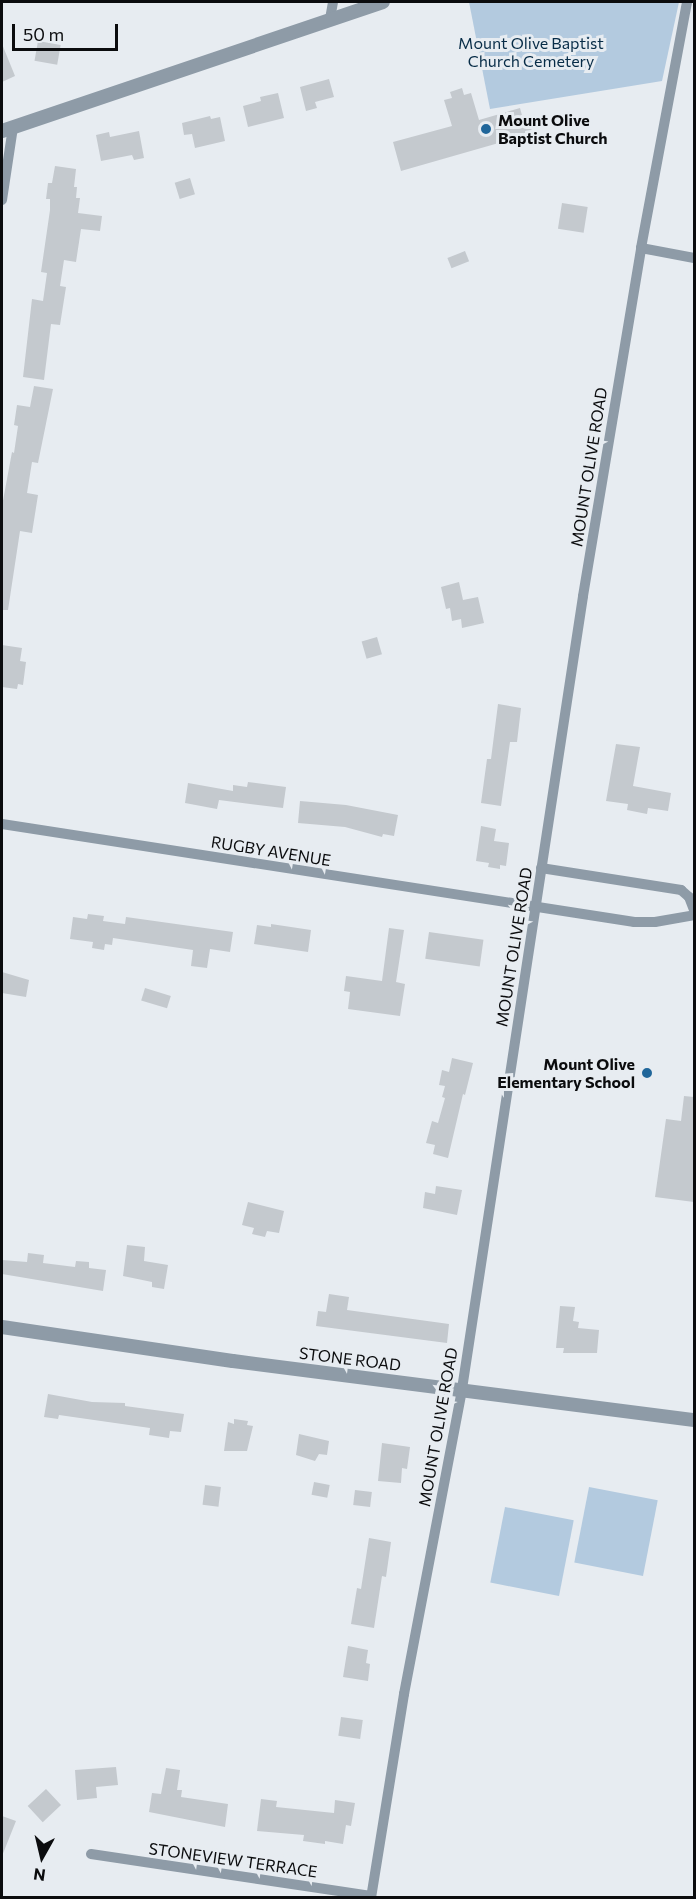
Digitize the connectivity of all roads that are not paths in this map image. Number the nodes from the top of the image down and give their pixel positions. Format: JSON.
{"nodes":[{"id":1,"x":333,"y":2,"type":"edge"},
{"id":2,"x":383,"y":2,"type":"edge"},
{"id":3,"x":687,"y":2,"type":"edge"},
{"id":4,"x":330,"y":19,"type":"junction"},
{"id":5,"x":7,"y":129,"type":"edge"},
{"id":6,"x":2,"y":200,"type":"edge"},
{"id":7,"x":641,"y":248,"type":"junction"},
{"id":8,"x":694,"y":258,"type":"edge"},
{"id":9,"x":2,"y":824,"type":"edge"},
{"id":10,"x":541,"y":868,"type":"junction"},
{"id":11,"x":535,"y":908,"type":"junction"},
{"id":12,"x":694,"y":910,"type":"edge"},
{"id":13,"x":694,"y":915,"type":"edge"},
{"id":14,"x":2,"y":1328,"type":"edge"},
{"id":15,"x":462,"y":1389,"type":"junction"},
{"id":16,"x":694,"y":1420,"type":"edge"},
{"id":17,"x":91,"y":1854,"type":"dead end"},
{"id":18,"x":371,"y":1897,"type":"edge"}],
"edges":[{"from":1,"to":4,"type":"street"},
{"from":2,"to":4,"type":"street"},
{"from":3,"to":7,"type":"street","name":"MOUNT OLIVE ROAD"},
{"from":4,"to":5,"type":"street"},
{"from":5,"to":6,"type":"street"},
{"from":7,"to":8,"type":"street"},
{"from":7,"to":10,"type":"street","name":"MOUNT OLIVE ROAD"},
{"from":9,"to":11,"type":"street","name":"RUGBY AVENUE"},
{"from":10,"to":11,"type":"street","name":"MOUNT OLIVE ROAD"},
{"from":10,"to":12,"type":"street"},
{"from":11,"to":13,"type":"street","name":"RUGBY AVENUE"},
{"from":11,"to":15,"type":"street","name":"MOUNT OLIVE ROAD"},
{"from":14,"to":15,"type":"street","name":"STONE ROAD"},
{"from":15,"to":16,"type":"street","name":"STONE ROAD"},
{"from":15,"to":18,"type":"street","name":"MOUNT OLIVE ROAD"},
{"from":17,"to":18,"type":"street","name":"STONEVIEW TERRACE"}]}
